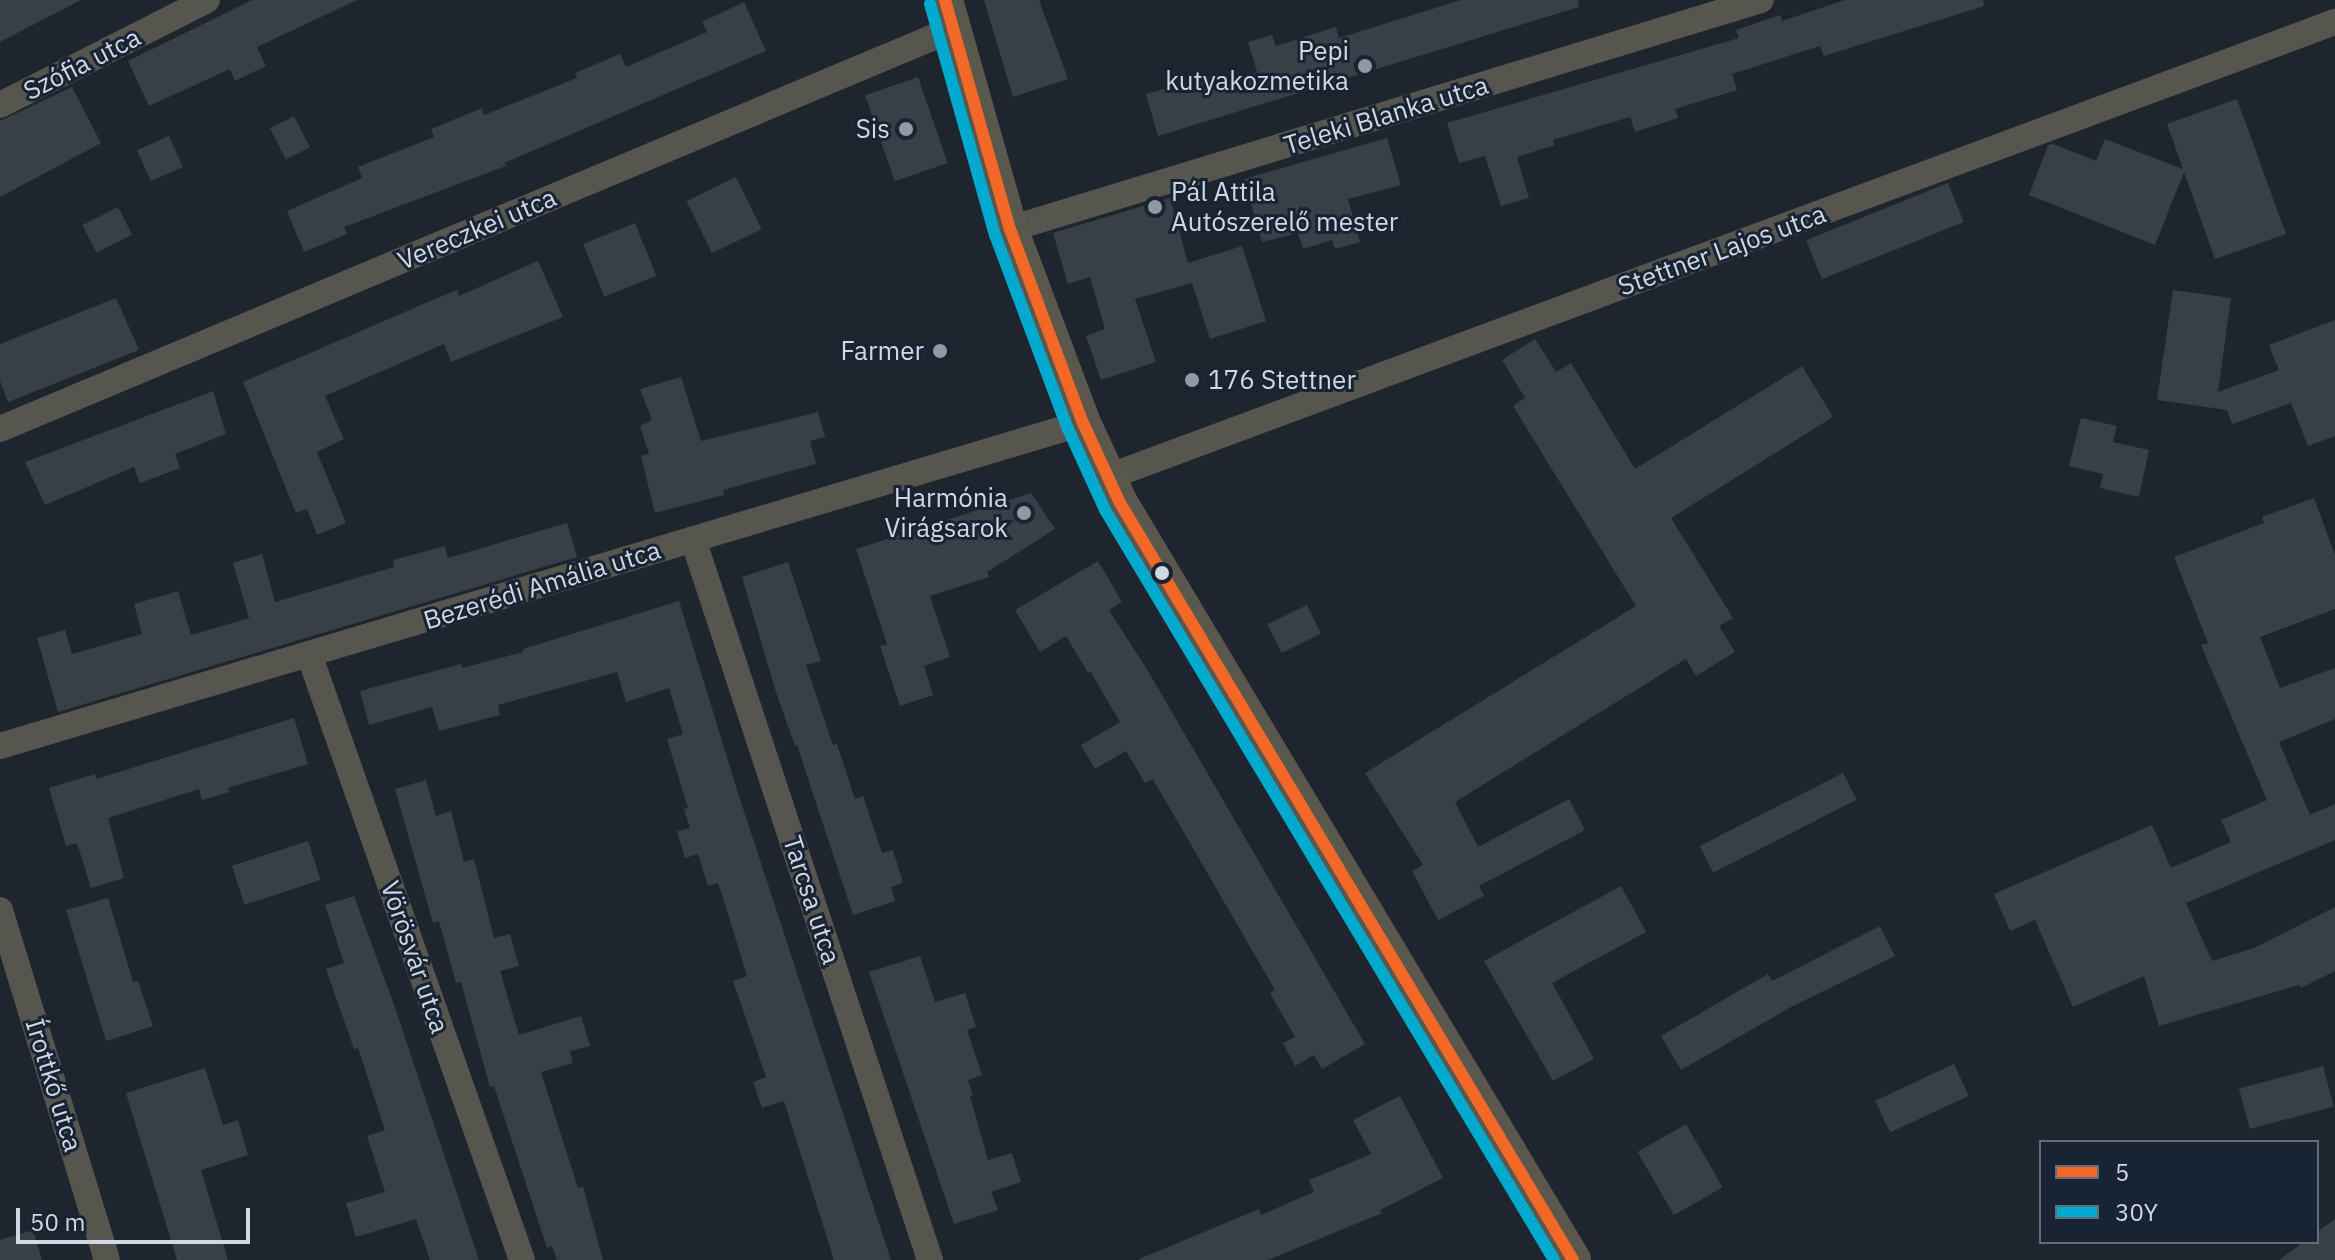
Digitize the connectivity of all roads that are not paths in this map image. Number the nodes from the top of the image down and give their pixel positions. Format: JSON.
{"nodes":[{"id":1,"x":207,"y":0,"type":"edge"},
{"id":2,"x":1761,"y":0,"type":"edge"},
{"id":3,"x":949,"y":15,"type":"edge"},
{"id":4,"x":2335,"y":22,"type":"edge"},
{"id":5,"x":0,"y":105,"type":"edge"},
{"id":6,"x":1010,"y":229,"type":"junction"},
{"id":7,"x":1083,"y":423,"type":"junction"},
{"id":8,"x":0,"y":429,"type":"edge"},
{"id":9,"x":1108,"y":477,"type":"junction"},
{"id":10,"x":693,"y":539,"type":"junction"},
{"id":11,"x":309,"y":654,"type":"junction"},
{"id":12,"x":0,"y":746,"type":"edge"},
{"id":13,"x":0,"y":910,"type":"edge"},
{"id":14,"x":1566,"y":1253,"type":"edge"},
{"id":15,"x":107,"y":1260,"type":"edge"},
{"id":16,"x":522,"y":1260,"type":"edge"},
{"id":17,"x":930,"y":1260,"type":"edge"}],
"edges":[{"from":1,"to":5,"type":"street","name":"Szófia utca"},
{"from":2,"to":6,"type":"street","name":"Teleki Blanka utca"},
{"from":3,"to":6,"type":"main road"},
{"from":3,"to":8,"type":"street","name":"Vereczkei utca"},
{"from":4,"to":9,"type":"street","name":"Stettner Lajos utca"},
{"from":6,"to":7,"type":"main road"},
{"from":7,"to":9,"type":"main road"},
{"from":7,"to":10,"type":"street","name":"Bezerédi Amália utca"},
{"from":9,"to":14,"type":"main road"},
{"from":10,"to":11,"type":"street","name":"Bezerédi Amália utca"},
{"from":10,"to":17,"type":"street","name":"Tarcsa utca"},
{"from":11,"to":12,"type":"street","name":"Bezerédi Amália utca"},
{"from":11,"to":16,"type":"street","name":"Vörösvár utca"},
{"from":13,"to":15,"type":"street","name":"Írottkő utca"}]}
